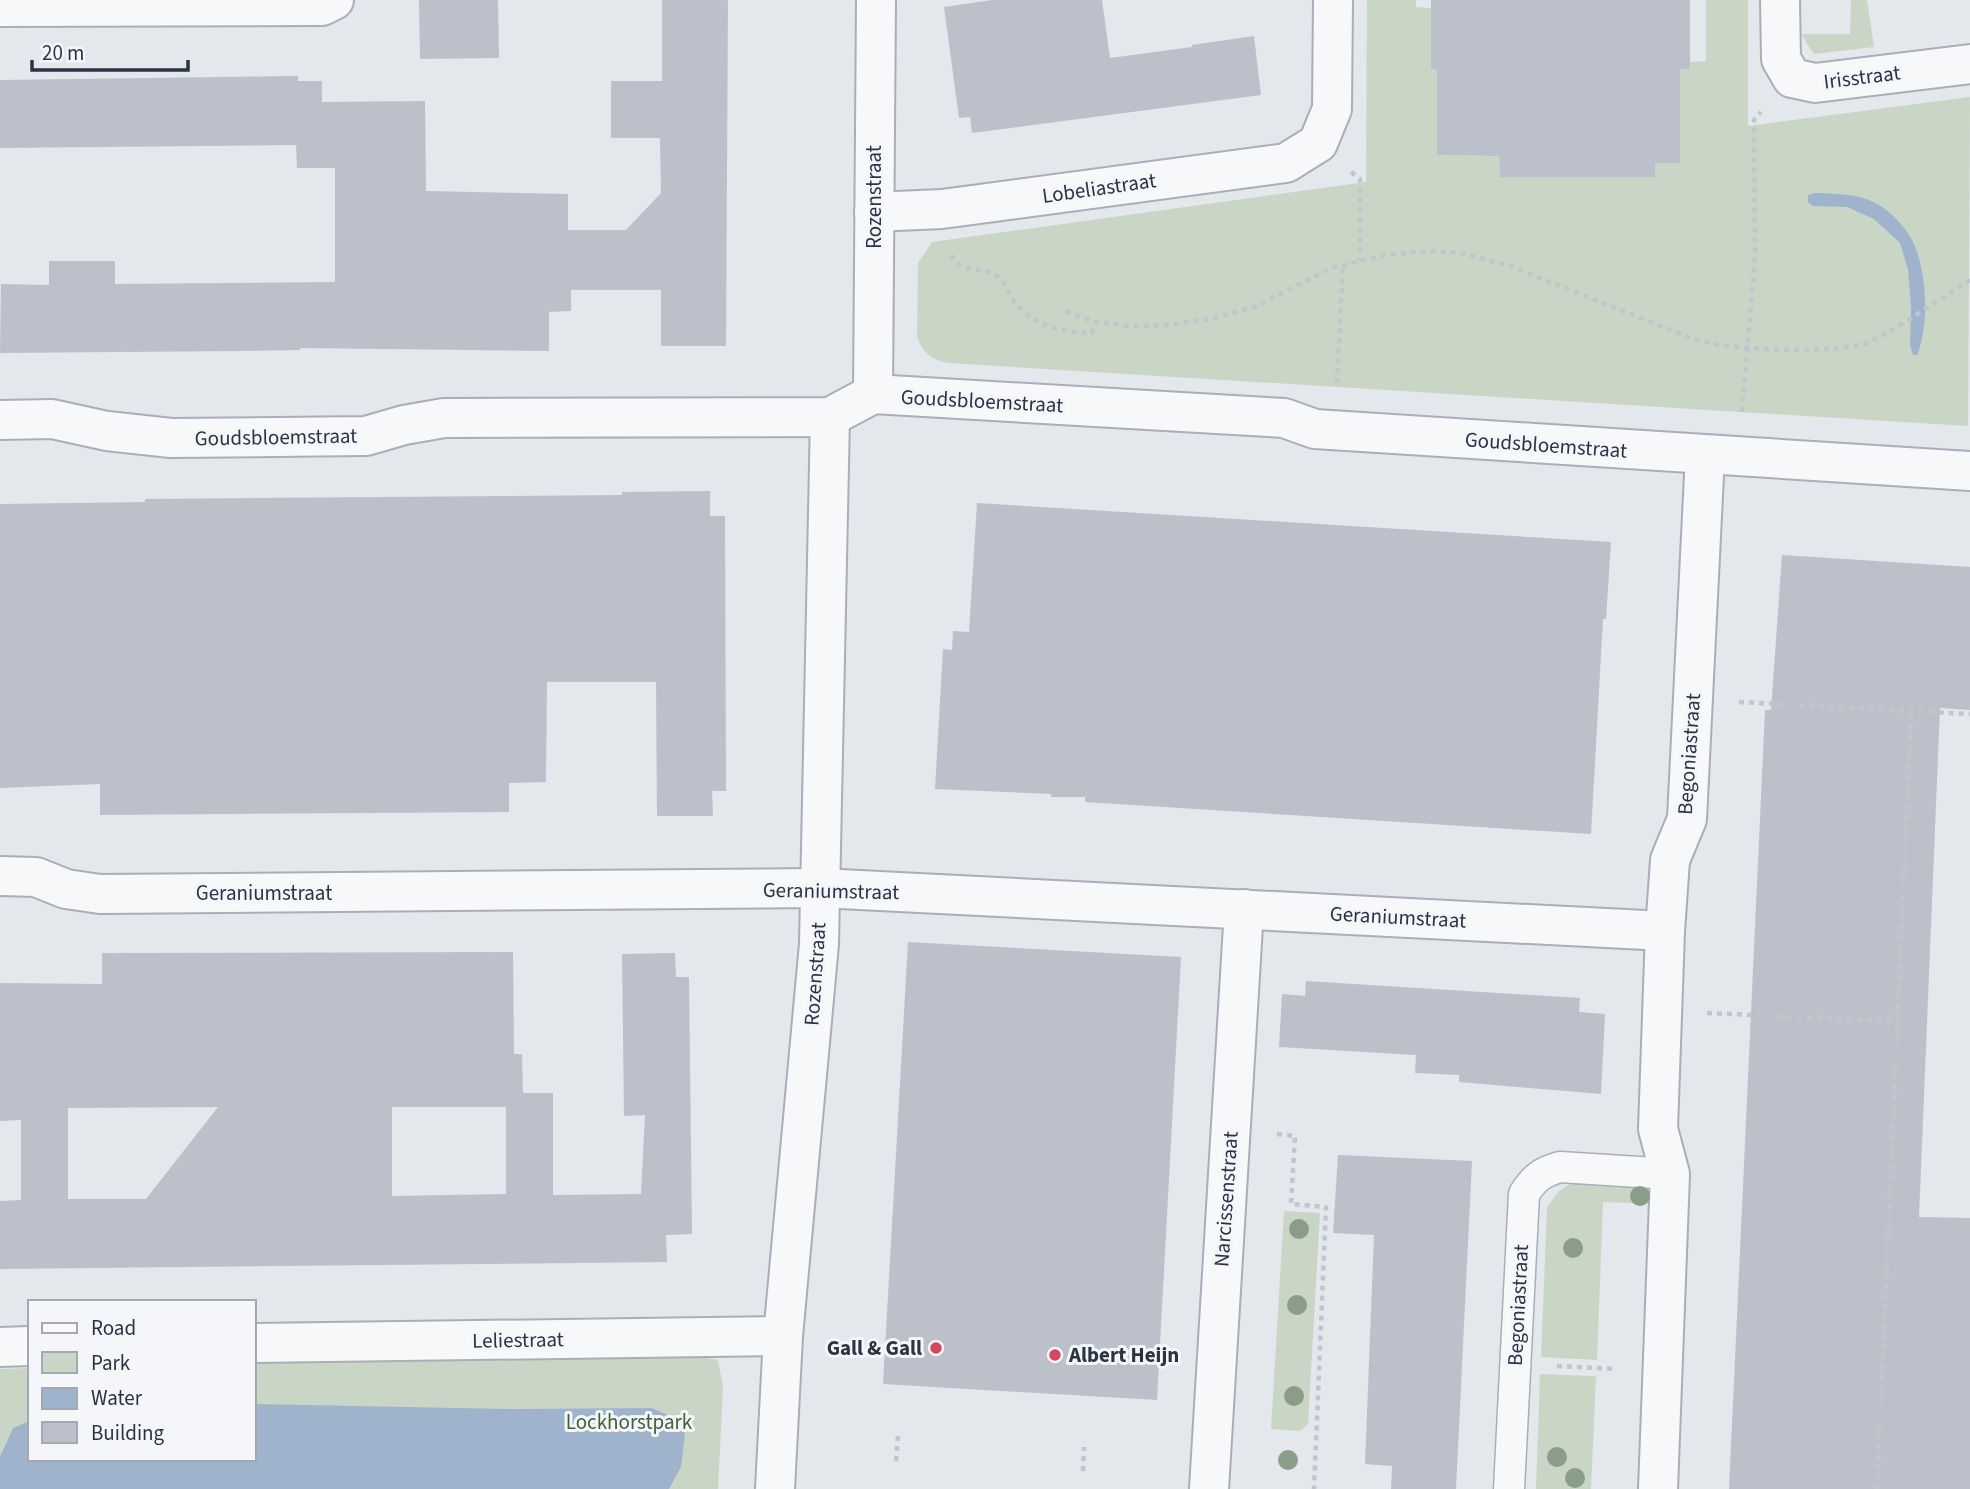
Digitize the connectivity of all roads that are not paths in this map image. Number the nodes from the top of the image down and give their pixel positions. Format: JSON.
{"nodes":[{"id":1,"x":334,"y":0,"type":"edge"},
{"id":2,"x":876,"y":0,"type":"edge"},
{"id":3,"x":1333,"y":0,"type":"edge"},
{"id":4,"x":1780,"y":0,"type":"edge"},
{"id":5,"x":0,"y":8,"type":"edge"},
{"id":6,"x":1970,"y":64,"type":"edge"},
{"id":7,"x":874,"y":212,"type":"junction"},
{"id":8,"x":873,"y":394,"type":"junction"},
{"id":9,"x":830,"y":417,"type":"junction"},
{"id":10,"x":0,"y":419,"type":"edge"},
{"id":11,"x":1723,"y":456,"type":"junction"},
{"id":12,"x":1970,"y":471,"type":"edge"},
{"id":13,"x":0,"y":877,"type":"edge"},
{"id":14,"x":820,"y":888,"type":"junction"},
{"id":15,"x":1244,"y":909,"type":"junction"},
{"id":16,"x":1665,"y":931,"type":"junction"},
{"id":17,"x":1670,"y":1174,"type":"junction"},
{"id":18,"x":783,"y":1336,"type":"junction"},
{"id":19,"x":256,"y":1343,"type":"edge"},
{"id":20,"x":28,"y":1346,"type":"edge"},
{"id":21,"x":0,"y":1347,"type":"edge"},
{"id":22,"x":775,"y":1489,"type":"edge"},
{"id":23,"x":1209,"y":1489,"type":"edge"},
{"id":24,"x":1509,"y":1489,"type":"edge"},
{"id":25,"x":1658,"y":1489,"type":"edge"}],
"edges":[{"from":1,"to":5,"type":"street"},
{"from":2,"to":7,"type":"street","name":"Rozenstraat"},
{"from":3,"to":7,"type":"street","name":"Lobeliastraat"},
{"from":4,"to":6,"type":"street","name":"Irisstraat"},
{"from":7,"to":8,"type":"street","name":"Rozenstraat"},
{"from":8,"to":9,"type":"street","name":"Goudsbloemstraat"},
{"from":8,"to":11,"type":"street","name":"Goudsbloemstraat"},
{"from":9,"to":10,"type":"street","name":"Goudsbloemstraat"},
{"from":9,"to":14,"type":"street","name":"Rozenstraat"},
{"from":11,"to":12,"type":"street","name":"Goudsbloemstraat"},
{"from":11,"to":16,"type":"street","name":"Begoniastraat"},
{"from":13,"to":14,"type":"street","name":"Geraniumstraat"},
{"from":14,"to":15,"type":"street","name":"Geraniumstraat"},
{"from":14,"to":18,"type":"street","name":"Rozenstraat"},
{"from":15,"to":16,"type":"street","name":"Geraniumstraat"},
{"from":15,"to":23,"type":"street","name":"Narcissenstraat"},
{"from":16,"to":17,"type":"street","name":"Begoniastraat"},
{"from":17,"to":24,"type":"lane","name":"Begoniastraat"},
{"from":17,"to":25,"type":"street","name":"Begoniastraat"},
{"from":18,"to":19,"type":"street","name":"Leliestraat"},
{"from":18,"to":22,"type":"street","name":"Rozenstraat"},
{"from":20,"to":21,"type":"street"}]}
